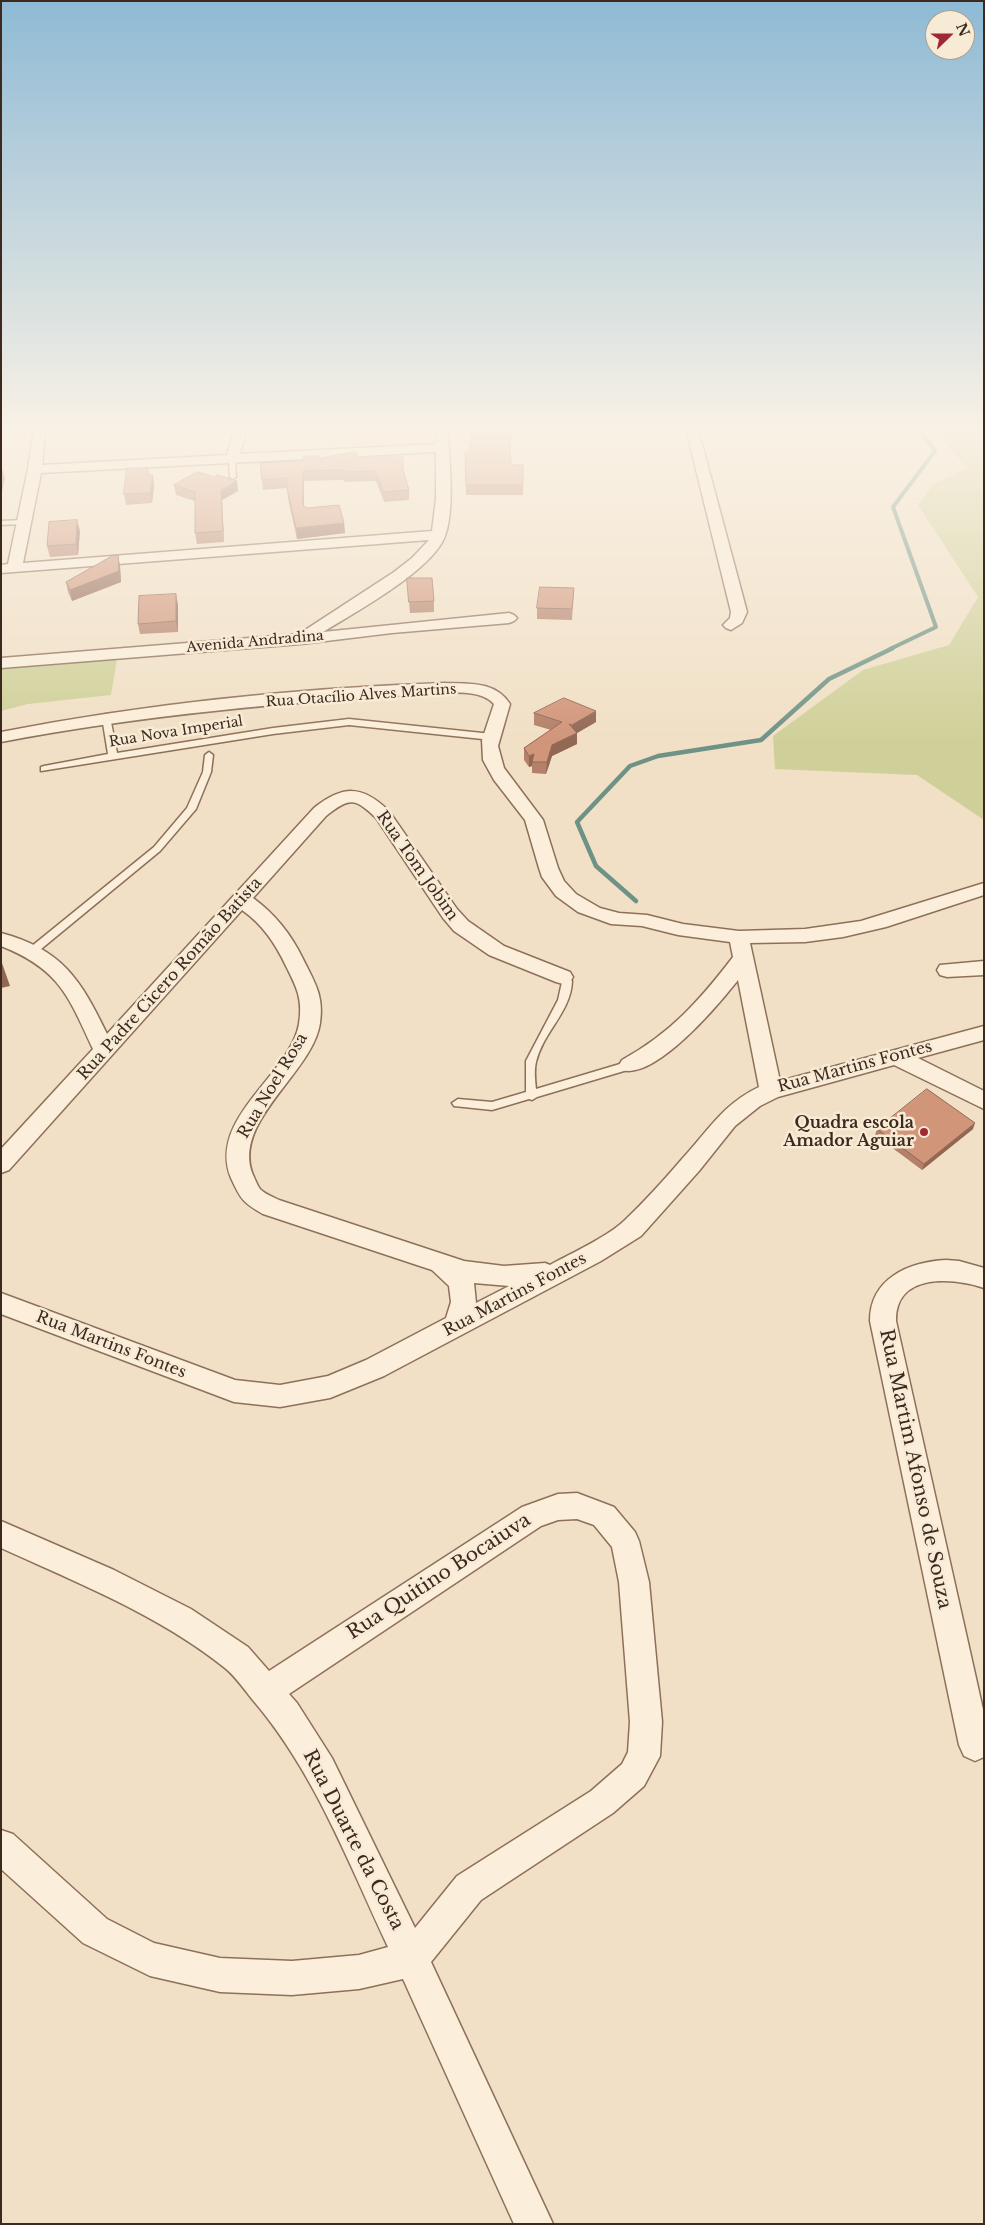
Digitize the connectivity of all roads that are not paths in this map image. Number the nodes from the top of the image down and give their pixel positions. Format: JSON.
{"nodes":[{"id":1,"x":20,"y":533,"type":"edge"},
{"id":2,"x":719,"y":533,"type":"edge"},
{"id":3,"x":438,"y":535,"type":"joint"},
{"id":4,"x":396,"y":540,"type":"junction"},
{"id":5,"x":429,"y":551,"type":"junction"},
{"id":6,"x":8,"y":569,"type":"edge"},
{"id":7,"x":509,"y":618,"type":"dead end"},
{"id":8,"x":731,"y":625,"type":"dead end"},
{"id":9,"x":301,"y":639,"type":"junction"},
{"id":10,"x":1,"y":663,"type":"edge"},
{"id":11,"x":106,"y":717,"type":"junction"},
{"id":12,"x":1,"y":737,"type":"edge"},
{"id":13,"x":492,"y":738,"type":"junction"},
{"id":14,"x":208,"y":754,"type":"dead end"},
{"id":15,"x":113,"y":756,"type":"junction"},
{"id":16,"x":44,"y":769,"type":"dead end"},
{"id":17,"x":342,"y":798,"type":"joint"},
{"id":18,"x":984,"y":889,"type":"edge"},
{"id":19,"x":242,"y":900,"type":"junction"},
{"id":20,"x":1,"y":939,"type":"edge"},
{"id":21,"x":742,"y":947,"type":"junction"},
{"id":22,"x":31,"y":952,"type":"junction"},
{"id":23,"x":984,"y":968,"type":"edge"},
{"id":24,"x":947,"y":970,"type":"dead end"},
{"id":25,"x":563,"y":977,"type":"joint"},
{"id":26,"x":984,"y":1033,"type":"edge"},
{"id":27,"x":104,"y":1050,"type":"junction"},
{"id":28,"x":895,"y":1056,"type":"junction"},
{"id":29,"x":630,"y":1066,"type":"joint"},
{"id":30,"x":771,"y":1091,"type":"junction"},
{"id":31,"x":532,"y":1096,"type":"junction"},
{"id":32,"x":984,"y":1101,"type":"edge"},
{"id":33,"x":458,"y":1103,"type":"dead end"},
{"id":34,"x":1,"y":1164,"type":"edge"},
{"id":35,"x":429,"y":1258,"type":"junction"},
{"id":36,"x":561,"y":1270,"type":"junction"},
{"id":37,"x":984,"y":1278,"type":"edge"},
{"id":38,"x":1,"y":1303,"type":"edge"},
{"id":39,"x":457,"y":1325,"type":"junction"},
{"id":40,"x":1,"y":1534,"type":"edge"},
{"id":41,"x":266,"y":1691,"type":"junction"},
{"id":42,"x":975,"y":1745,"type":"dead end"},
{"id":43,"x":1,"y":1846,"type":"edge"},
{"id":44,"x":412,"y":1959,"type":"junction"},
{"id":45,"x":534,"y":2224,"type":"edge"}],
"edges":[{"from":1,"to":6,"type":"street"},
{"from":2,"to":8,"type":"street"},
{"from":3,"to":4,"type":"street"},
{"from":3,"to":5,"type":"street"},
{"from":4,"to":5,"type":"street"},
{"from":4,"to":6,"type":"street"},
{"from":5,"to":9,"type":"street"},
{"from":7,"to":9,"type":"street","name":"Avenida Andradina"},
{"from":9,"to":10,"type":"street","name":"Avenida Andradina"},
{"from":11,"to":12,"type":"street","name":"Rua Otacílio Alves Martins"},
{"from":11,"to":13,"type":"street","name":"Rua Otacílio Alves Martins"},
{"from":11,"to":15,"type":"lane"},
{"from":13,"to":15,"type":"lane","name":"Rua Nova Imperial"},
{"from":13,"to":21,"type":"street","name":"Rua Otacílio Alves Martins"},
{"from":14,"to":22,"type":"lane"},
{"from":15,"to":16,"type":"lane","name":"Rua Nova Imperial"},
{"from":17,"to":19,"type":"street","name":"Rua Padre Cicero Romão Batista"},
{"from":17,"to":25,"type":"street","name":"Rua Tom Jobim"},
{"from":18,"to":21,"type":"street","name":"Rua Otacílio Alves Martins"},
{"from":19,"to":27,"type":"street","name":"Rua Padre Cicero Romão Batista"},
{"from":19,"to":35,"type":"street","name":"Rua Noel Rosa"},
{"from":20,"to":22,"type":"street"},
{"from":21,"to":29,"type":"street"},
{"from":21,"to":30,"type":"street"},
{"from":22,"to":27,"type":"street"},
{"from":23,"to":24,"type":"street"},
{"from":25,"to":31,"type":"lane","name":"Rua Tom Jobim"},
{"from":26,"to":28,"type":"street","name":"Rua Martins Fontes"},
{"from":27,"to":34,"type":"street","name":"Rua Padre Cicero Romão Batista"},
{"from":28,"to":30,"type":"street","name":"Rua Martins Fontes"},
{"from":28,"to":32,"type":"street"},
{"from":29,"to":31,"type":"lane"},
{"from":30,"to":36,"type":"street","name":"Rua Martins Fontes"},
{"from":31,"to":33,"type":"lane"},
{"from":35,"to":36,"type":"street","name":"Rua Noel Rosa"},
{"from":35,"to":39,"type":"street","name":"Rua Noel Rosa"},
{"from":36,"to":39,"type":"street","name":"Rua Martins Fontes"},
{"from":37,"to":42,"type":"street","name":"Rua Martim Afonso de Souza"},
{"from":38,"to":39,"type":"street","name":"Rua Martins Fontes"},
{"from":40,"to":41,"type":"street","name":"Rua Duarte da Costa"},
{"from":41,"to":44,"type":"street","name":"Rua Duarte da Costa"},
{"from":41,"to":44,"type":"street","name":"Rua Quitino Bocaiuva"},
{"from":43,"to":44,"type":"street"},
{"from":44,"to":45,"type":"street","name":"Rua Duarte da Costa"}]}
